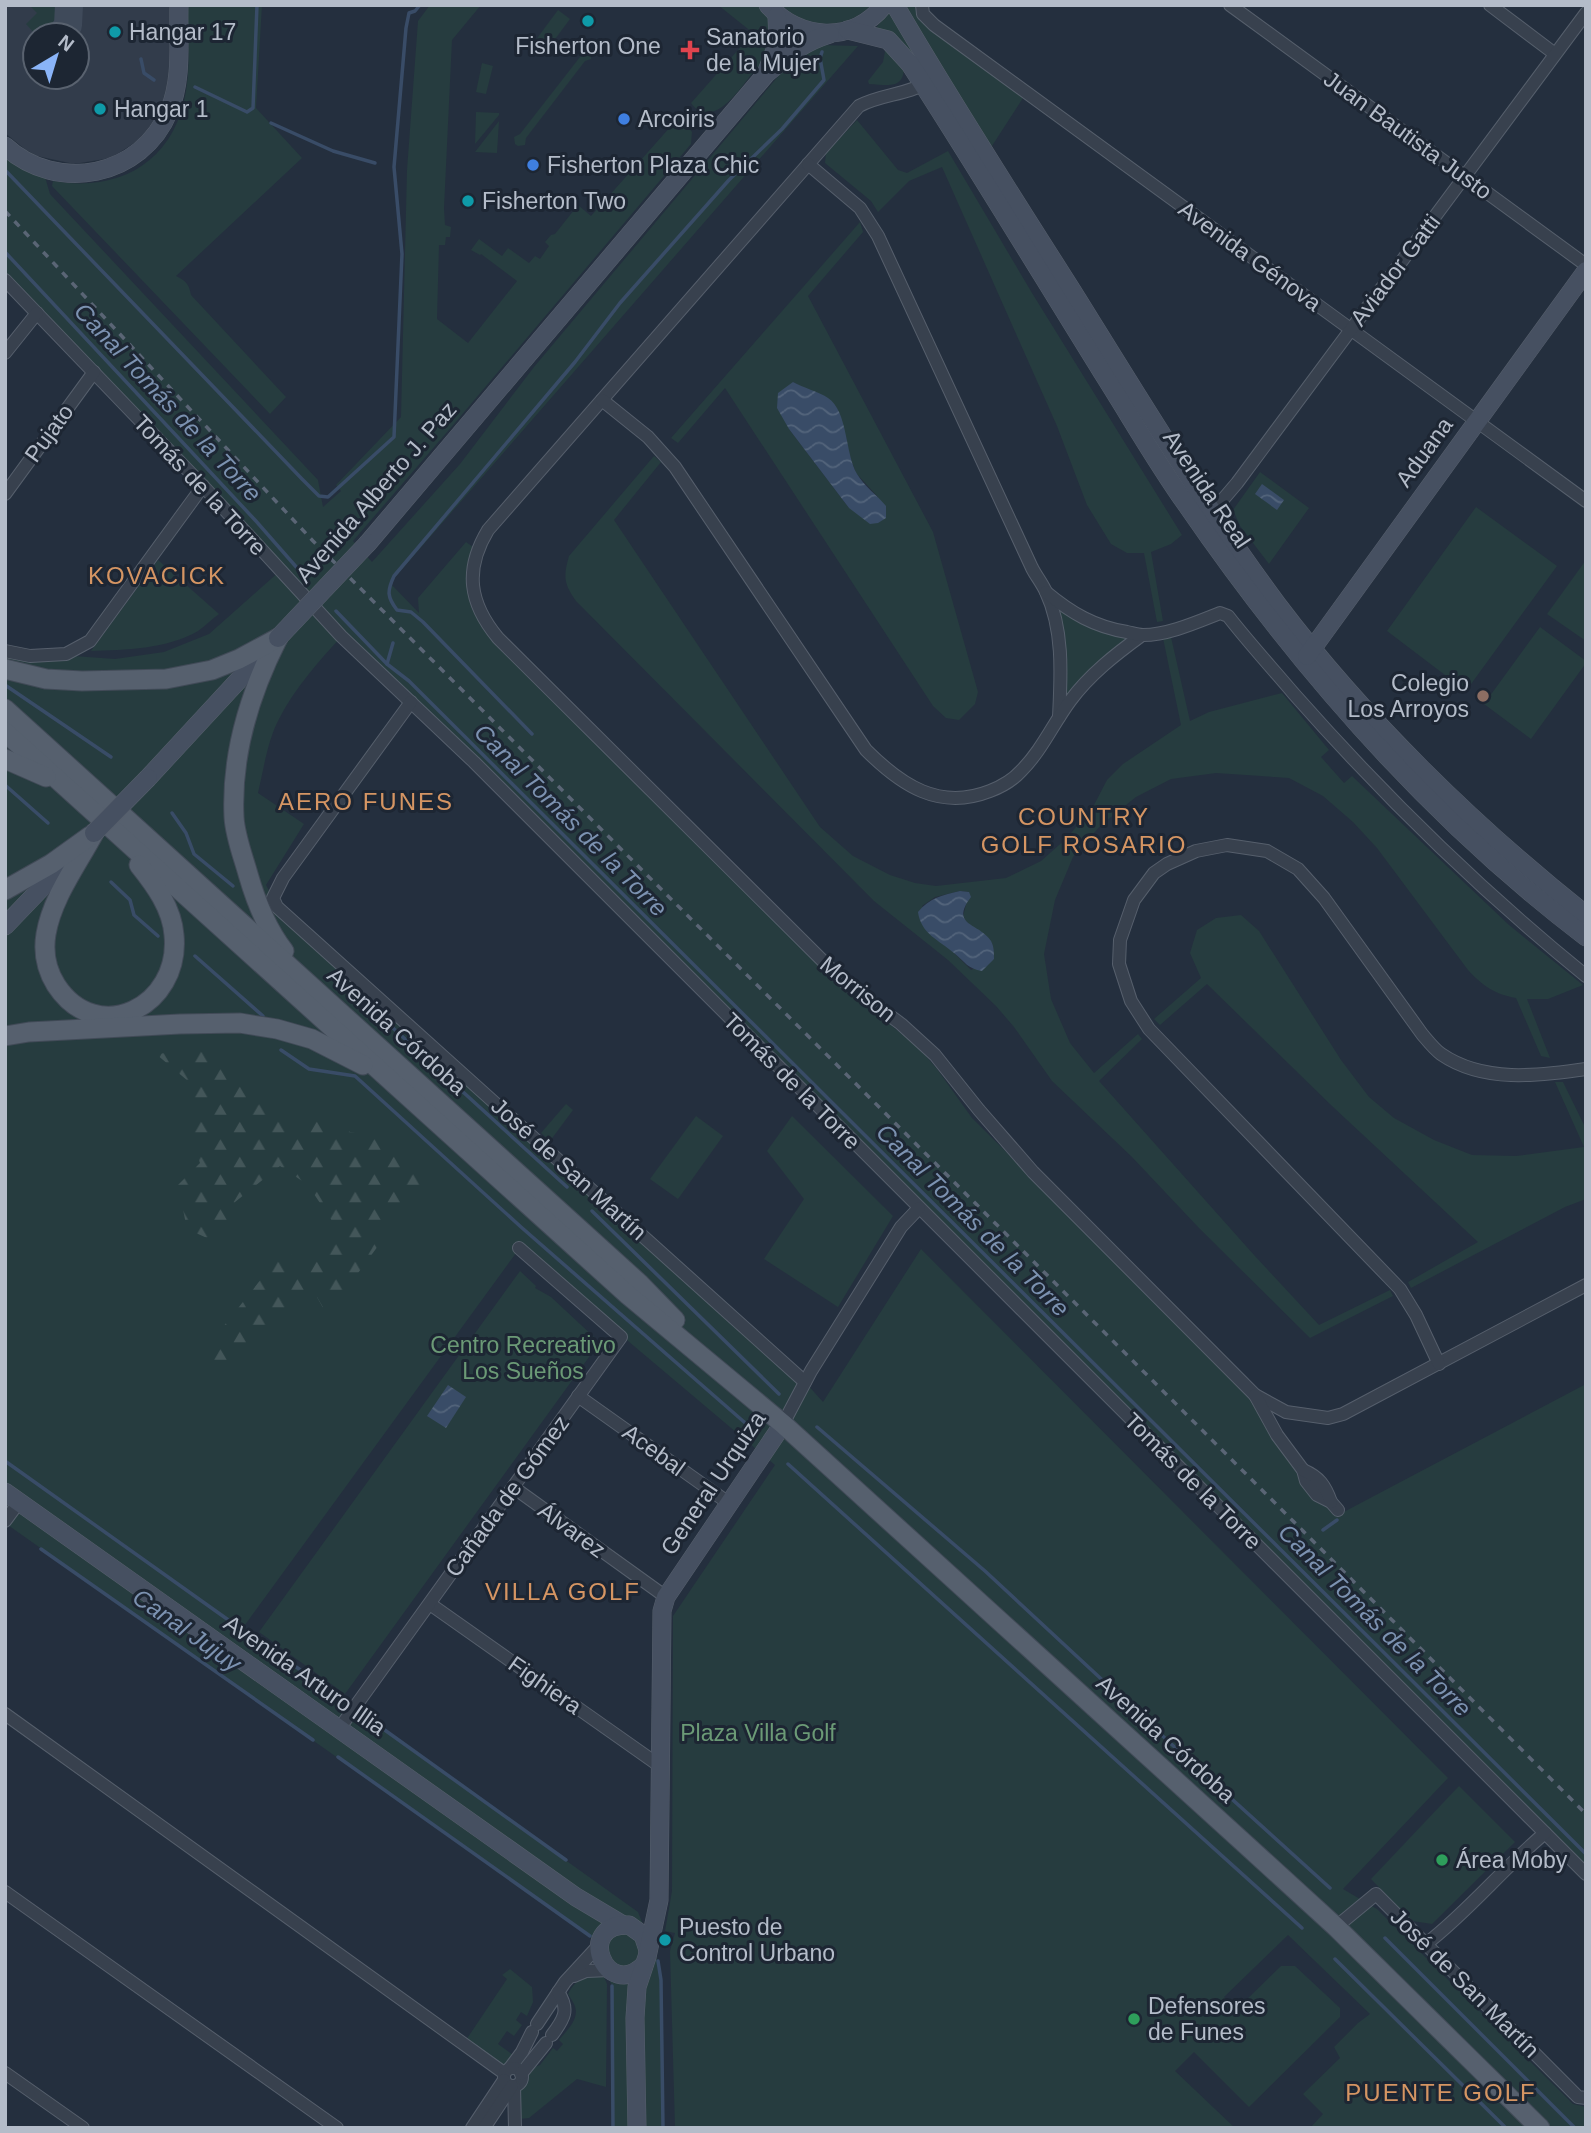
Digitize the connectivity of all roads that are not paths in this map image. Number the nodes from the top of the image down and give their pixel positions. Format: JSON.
{"nodes":[{"id":1,"x":179,"y":5,"type":"edge"},
{"id":2,"x":884,"y":5,"type":"edge"},
{"id":3,"x":895,"y":5,"type":"edge"},
{"id":4,"x":922,"y":5,"type":"edge"},
{"id":5,"x":1230,"y":5,"type":"edge"},
{"id":6,"x":1490,"y":5,"type":"edge"},
{"id":7,"x":772,"y":10,"type":"edge"},
{"id":8,"x":1586,"y":13,"type":"edge"},
{"id":9,"x":839,"y":32,"type":"junction"},
{"id":10,"x":1555,"y":54,"type":"junction"},
{"id":11,"x":766,"y":74,"type":"junction"},
{"id":12,"x":930,"y":80,"type":"junction"},
{"id":13,"x":5,"y":146,"type":"edge"},
{"id":14,"x":808,"y":164,"type":"junction"},
{"id":15,"x":1465,"y":176,"type":"junction"},
{"id":16,"x":1586,"y":265,"type":"edge"},
{"id":17,"x":1586,"y":271,"type":"edge"},
{"id":18,"x":5,"y":280,"type":"edge"},
{"id":19,"x":37,"y":313,"type":"junction"},
{"id":20,"x":1351,"y":329,"type":"junction"},
{"id":21,"x":5,"y":353,"type":"edge"},
{"id":22,"x":94,"y":372,"type":"junction"},
{"id":23,"x":602,"y":400,"type":"junction"},
{"id":24,"x":1477,"y":421,"type":"junction"},
{"id":25,"x":203,"y":486,"type":"junction"},
{"id":26,"x":5,"y":494,"type":"edge"},
{"id":27,"x":1586,"y":501,"type":"edge"},
{"id":28,"x":1206,"y":519,"type":"junction"},
{"id":29,"x":1046,"y":592,"type":"junction"},
{"id":30,"x":1142,"y":635,"type":"junction"},
{"id":31,"x":278,"y":638,"type":"junction"},
{"id":32,"x":5,"y":651,"type":"edge"},
{"id":33,"x":1308,"y":654,"type":"junction"},
{"id":34,"x":5,"y":669,"type":"edge"},
{"id":35,"x":411,"y":702,"type":"junction"},
{"id":36,"x":5,"y":709,"type":"edge"},
{"id":37,"x":1059,"y":718,"type":"junction"},
{"id":38,"x":5,"y":732,"type":"edge"},
{"id":39,"x":5,"y":759,"type":"edge"},
{"id":40,"x":74,"y":794,"type":"junction"},
{"id":41,"x":114,"y":830,"type":"junction"},
{"id":42,"x":94,"y":833,"type":"junction"},
{"id":43,"x":5,"y":890,"type":"edge"},
{"id":44,"x":1586,"y":915,"type":"edge"},
{"id":45,"x":5,"y":926,"type":"edge"},
{"id":46,"x":1586,"y":937,"type":"edge"},
{"id":47,"x":1586,"y":976,"type":"edge"},
{"id":48,"x":318,"y":992,"type":"junction"},
{"id":49,"x":5,"y":1036,"type":"edge"},
{"id":50,"x":1586,"y":1069,"type":"edge"},
{"id":51,"x":394,"y":1083,"type":"junction"},
{"id":52,"x":919,"y":1208,"type":"junction"},
{"id":53,"x":519,"y":1248,"type":"dead end"},
{"id":54,"x":1586,"y":1286,"type":"edge"},
{"id":55,"x":1438,"y":1364,"type":"junction"},
{"id":56,"x":805,"y":1382,"type":"junction"},
{"id":57,"x":750,"y":1395,"type":"junction"},
{"id":58,"x":1255,"y":1395,"type":"junction"},
{"id":59,"x":578,"y":1396,"type":"junction"},
{"id":60,"x":1286,"y":1412,"type":"junction"},
{"id":61,"x":783,"y":1424,"type":"junction"},
{"id":62,"x":1277,"y":1435,"type":"junction"},
{"id":63,"x":513,"y":1488,"type":"junction"},
{"id":64,"x":12,"y":1497,"type":"edge"},
{"id":65,"x":730,"y":1504,"type":"junction"},
{"id":66,"x":1334,"y":1506,"type":"dead end"},
{"id":67,"x":5,"y":1521,"type":"edge"},
{"id":68,"x":666,"y":1597,"type":"junction"},
{"id":69,"x":430,"y":1604,"type":"junction"},
{"id":70,"x":5,"y":1714,"type":"edge"},
{"id":71,"x":339,"y":1729,"type":"junction"},
{"id":72,"x":660,"y":1766,"type":"junction"},
{"id":73,"x":1545,"y":1833,"type":"junction"},
{"id":74,"x":1586,"y":1874,"type":"edge"},
{"id":75,"x":5,"y":1892,"type":"edge"},
{"id":76,"x":576,"y":1897,"type":"junction"},
{"id":77,"x":659,"y":1903,"type":"junction"},
{"id":78,"x":626,"y":1925,"type":"junction"},
{"id":79,"x":1336,"y":1927,"type":"junction"},
{"id":80,"x":600,"y":1942,"type":"junction"},
{"id":81,"x":1426,"y":1944,"type":"junction"},
{"id":82,"x":646,"y":1957,"type":"junction"},
{"id":83,"x":613,"y":1972,"type":"junction"},
{"id":84,"x":562,"y":1987,"type":"junction"},
{"id":85,"x":635,"y":2018,"type":"junction"},
{"id":86,"x":532,"y":2033,"type":"junction"},
{"id":87,"x":537,"y":2053,"type":"junction"},
{"id":88,"x":5,"y":2073,"type":"edge"},
{"id":89,"x":511,"y":2078,"type":"junction"},
{"id":90,"x":1586,"y":2098,"type":"edge"},
{"id":91,"x":83,"y":2128,"type":"edge"},
{"id":92,"x":337,"y":2128,"type":"edge"},
{"id":93,"x":472,"y":2128,"type":"edge"},
{"id":94,"x":484,"y":2128,"type":"edge"},
{"id":95,"x":515,"y":2128,"type":"edge"},
{"id":96,"x":637,"y":2128,"type":"edge"},
{"id":97,"x":1540,"y":2128,"type":"edge"}],
"edges":[{"from":1,"to":13,"type":"main road"},
{"from":2,"to":9,"type":"main road","name":"Avenida Alberto J. Paz"},
{"from":3,"to":12,"type":"main road","name":"Avenida Real"},
{"from":4,"to":20,"type":"street","name":"Avenida Génova"},
{"from":5,"to":15,"type":"street","name":"Juan Bautista Justo"},
{"from":6,"to":10,"type":"street"},
{"from":7,"to":9,"type":"main road","name":"Avenida Real"},
{"from":7,"to":11,"type":"main road","name":"Avenida Alberto J. Paz"},
{"from":8,"to":10,"type":"street","name":"Aviador Gatti"},
{"from":9,"to":11,"type":"main road","name":"Avenida Alberto J. Paz"},
{"from":9,"to":12,"type":"main road","name":"Avenida Real"},
{"from":10,"to":15,"type":"street","name":"Aviador Gatti"},
{"from":11,"to":31,"type":"main road","name":"Avenida Alberto J. Paz","bridge":true},
{"from":12,"to":14,"type":"street"},
{"from":12,"to":28,"type":"main road","name":"Avenida Real"},
{"from":14,"to":23,"type":"street"},
{"from":14,"to":29,"type":"street"},
{"from":15,"to":16,"type":"street","name":"Juan Bautista Justo"},
{"from":15,"to":20,"type":"street","name":"Aviador Gatti"},
{"from":17,"to":24,"type":"main road","name":"Aduana"},
{"from":18,"to":19,"type":"street","name":"Tomás de la Torre"},
{"from":19,"to":21,"type":"street"},
{"from":19,"to":22,"type":"street","name":"Tomás de la Torre"},
{"from":20,"to":24,"type":"street","name":"Avenida Génova"},
{"from":20,"to":28,"type":"street","name":"Aviador Gatti"},
{"from":22,"to":25,"type":"street","name":"Tomás de la Torre"},
{"from":22,"to":26,"type":"street","name":"Pujato"},
{"from":23,"to":37,"type":"street"},
{"from":23,"to":58,"type":"street","name":"Morrison"},
{"from":24,"to":27,"type":"street","name":"Avenida Génova"},
{"from":24,"to":33,"type":"main road","name":"Aduana"},
{"from":25,"to":32,"type":"street"},
{"from":25,"to":35,"type":"street","name":"Tomás de la Torre"},
{"from":28,"to":33,"type":"main road","name":"Avenida Real"},
{"from":29,"to":30,"type":"street"},
{"from":29,"to":37,"type":"street"},
{"from":30,"to":37,"type":"street"},
{"from":30,"to":47,"type":"street"},
{"from":31,"to":34,"type":"main road"},
{"from":31,"to":42,"type":"main road","name":"Avenida Alberto J. Paz","bridge":true},
{"from":31,"to":48,"type":"main road"},
{"from":33,"to":44,"type":"main road","name":"Avenida Real"},
{"from":33,"to":46,"type":"main road","name":"Avenida Real"},
{"from":35,"to":52,"type":"street","name":"Tomás de la Torre"},
{"from":35,"to":56,"type":"street","name":"José de San Martín"},
{"from":36,"to":48,"type":"main road","name":"Avenida Córdoba"},
{"from":38,"to":40,"type":"main road","name":"Avenida Córdoba"},
{"from":39,"to":40,"type":"main road"},
{"from":40,"to":41,"type":"main road","name":"Avenida Córdoba"},
{"from":41,"to":42,"type":"main road"},
{"from":41,"to":51,"type":"main road","name":"Avenida Córdoba"},
{"from":42,"to":43,"type":"main road"},
{"from":42,"to":45,"type":"main road","name":"Avenida Alberto J. Paz"},
{"from":48,"to":57,"type":"main road","name":"Avenida Córdoba"},
{"from":49,"to":51,"type":"main road"},
{"from":50,"to":55,"type":"street"},
{"from":51,"to":57,"type":"main road","name":"Avenida Córdoba"},
{"from":52,"to":56,"type":"street","name":"General Urquiza"},
{"from":52,"to":73,"type":"street","name":"Tomás de la Torre"},
{"from":53,"to":59,"type":"street","name":"Cañada de Gómez"},
{"from":54,"to":55,"type":"street"},
{"from":55,"to":60,"type":"street","name":"Morrison"},
{"from":56,"to":61,"type":"street","name":"General Urquiza"},
{"from":57,"to":61,"type":"main road","name":"Avenida Córdoba"},
{"from":58,"to":60,"type":"street","name":"Morrison"},
{"from":58,"to":62,"type":"street","name":"Morrison"},
{"from":59,"to":63,"type":"street","name":"Cañada de Gómez"},
{"from":59,"to":65,"type":"street","name":"Acebal"},
{"from":60,"to":62,"type":"street"},
{"from":61,"to":65,"type":"main road","name":"General Urquiza"},
{"from":61,"to":79,"type":"main road","name":"Avenida Córdoba"},
{"from":62,"to":66,"type":"street","name":"Morrison"},
{"from":63,"to":68,"type":"street","name":"Álvarez"},
{"from":63,"to":69,"type":"street","name":"Cañada de Gómez"},
{"from":64,"to":67,"type":"street"},
{"from":64,"to":71,"type":"main road","name":"Avenida Arturo Illia"},
{"from":65,"to":68,"type":"main road","name":"General Urquiza"},
{"from":68,"to":72,"type":"main road","name":"General Urquiza"},
{"from":69,"to":71,"type":"street","name":"Cañada de Gómez"},
{"from":69,"to":72,"type":"street","name":"Fighiera"},
{"from":70,"to":89,"type":"street"},
{"from":71,"to":76,"type":"main road","name":"Avenida Arturo Illia"},
{"from":72,"to":77,"type":"main road","name":"General Urquiza"},
{"from":73,"to":74,"type":"street","name":"Tomás de la Torre"},
{"from":73,"to":81,"type":"street"},
{"from":75,"to":92,"type":"street"},
{"from":76,"to":78,"type":"main road","name":"Avenida Arturo Illia"},
{"from":76,"to":80,"type":"main road","name":"Avenida Arturo Illia"},
{"from":77,"to":78,"type":"main road"},
{"from":77,"to":82,"type":"main road","name":"General Urquiza"},
{"from":78,"to":80,"type":"main road"},
{"from":78,"to":82,"type":"main road"},
{"from":79,"to":81,"type":"street","name":"José de San Martín"},
{"from":79,"to":97,"type":"main road","name":"Avenida Córdoba"},
{"from":80,"to":83,"type":"main road"},
{"from":80,"to":84,"type":"street"},
{"from":81,"to":90,"type":"street","name":"José de San Martín"},
{"from":82,"to":83,"type":"main road"},
{"from":82,"to":85,"type":"main road","name":"General Urquiza"},
{"from":83,"to":84,"type":"street"},
{"from":83,"to":85,"type":"main road","name":"General Urquiza"},
{"from":84,"to":86,"type":"street"},
{"from":84,"to":87,"type":"street"},
{"from":85,"to":96,"type":"main road","name":"General Urquiza"},
{"from":86,"to":87,"type":"street"},
{"from":86,"to":89,"type":"street"},
{"from":87,"to":89,"type":"street"},
{"from":88,"to":91,"type":"street"},
{"from":89,"to":93,"type":"street"},
{"from":89,"to":94,"type":"street"},
{"from":89,"to":95,"type":"street"}]}
